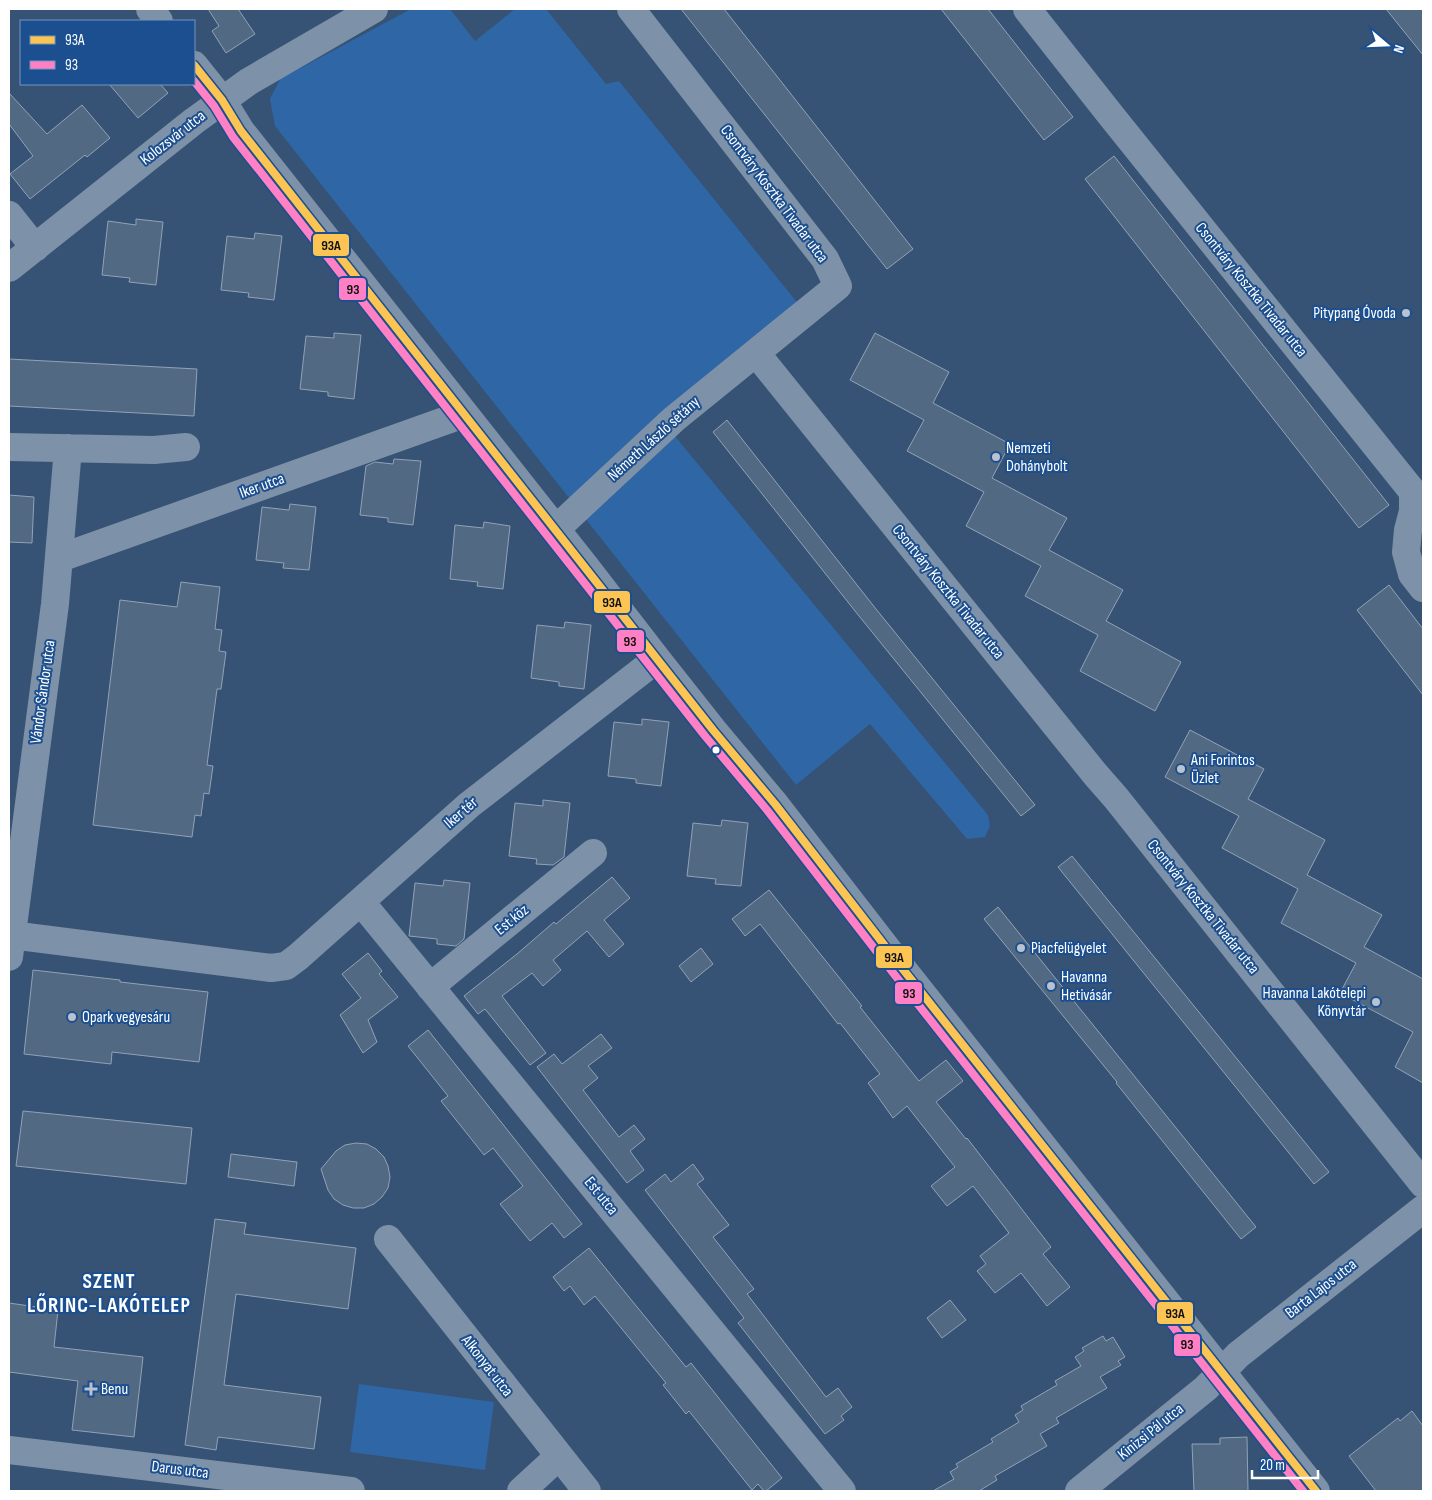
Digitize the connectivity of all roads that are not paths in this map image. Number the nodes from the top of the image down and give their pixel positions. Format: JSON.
{"nodes":[{"id":1,"x":150,"y":9,"type":"edge"},
{"id":2,"x":374,"y":9,"type":"edge"},
{"id":3,"x":631,"y":9,"type":"edge"},
{"id":4,"x":1027,"y":9,"type":"edge"},
{"id":5,"x":158,"y":20,"type":"edge"},
{"id":6,"x":195,"y":66,"type":"edge"},
{"id":7,"x":222,"y":100,"type":"junction"},
{"id":8,"x":9,"y":215,"type":"edge"},
{"id":9,"x":35,"y":248,"type":"junction"},
{"id":10,"x":9,"y":268,"type":"edge"},
{"id":11,"x":756,"y":353,"type":"junction"},
{"id":12,"x":464,"y":414,"type":"junction"},
{"id":13,"x":186,"y":447,"type":"dead end"},
{"id":14,"x":9,"y":448,"type":"edge"},
{"id":15,"x":68,"y":448,"type":"junction"},
{"id":16,"x":556,"y":529,"type":"junction"},
{"id":17,"x":60,"y":558,"type":"junction"},
{"id":18,"x":1423,"y":588,"type":"edge"},
{"id":19,"x":657,"y":659,"type":"junction"},
{"id":20,"x":593,"y":853,"type":"dead end"},
{"id":21,"x":14,"y":866,"type":"edge"},
{"id":22,"x":361,"y":902,"type":"junction"},
{"id":23,"x":10,"y":946,"type":"edge"},
{"id":24,"x":271,"y":968,"type":"joint"},
{"id":25,"x":430,"y":987,"type":"junction"},
{"id":26,"x":1423,"y":1184,"type":"edge"},
{"id":27,"x":1423,"y":1209,"type":"edge"},
{"id":28,"x":388,"y":1240,"type":"dead end"},
{"id":29,"x":1221,"y":1371,"type":"junction"},
{"id":30,"x":9,"y":1450,"type":"edge"},
{"id":31,"x":558,"y":1457,"type":"junction"},
{"id":32,"x":351,"y":1491,"type":"edge"},
{"id":33,"x":521,"y":1491,"type":"edge"},
{"id":34,"x":586,"y":1491,"type":"edge"},
{"id":35,"x":842,"y":1491,"type":"edge"},
{"id":36,"x":1079,"y":1491,"type":"edge"},
{"id":37,"x":1316,"y":1491,"type":"edge"}],
"edges":[{"from":1,"to":5,"type":"street"},
{"from":2,"to":7,"type":"street","name":"Kolozsvár utca"},
{"from":3,"to":11,"type":"street","name":"Csontváry Kosztka Tivadar utca"},
{"from":4,"to":18,"type":"street","name":"Csontváry Kosztka Tivadar utca"},
{"from":6,"to":7,"type":"street"},
{"from":7,"to":9,"type":"street","name":"Kolozsvár utca"},
{"from":7,"to":12,"type":"street"},
{"from":8,"to":9,"type":"street"},
{"from":9,"to":10,"type":"street","name":"Kolozsvár utca"},
{"from":11,"to":16,"type":"street","name":"Németh László sétány"},
{"from":11,"to":26,"type":"street","name":"Csontváry Kosztka Tivadar utca"},
{"from":12,"to":16,"type":"street"},
{"from":12,"to":17,"type":"street","name":"Iker utca"},
{"from":13,"to":15,"type":"street"},
{"from":14,"to":15,"type":"street"},
{"from":15,"to":17,"type":"street","name":"Vándor Sándor utca"},
{"from":16,"to":19,"type":"street"},
{"from":17,"to":21,"type":"street","name":"Vándor Sándor utca"},
{"from":19,"to":22,"type":"street","name":"Iker tér"},
{"from":19,"to":29,"type":"street"},
{"from":20,"to":25,"type":"street","name":"Est köz"},
{"from":21,"to":23,"type":"street","name":"Vándor Sándor utca"},
{"from":22,"to":24,"type":"street","name":"Iker tér"},
{"from":22,"to":25,"type":"street","name":"Est utca"},
{"from":23,"to":24,"type":"street","name":"Vándor Sándor utca"},
{"from":25,"to":35,"type":"street","name":"Est utca"},
{"from":27,"to":29,"type":"street","name":"Barta Lajos utca"},
{"from":28,"to":31,"type":"street","name":"Alkonyat utca"},
{"from":29,"to":36,"type":"street","name":"Kinizsi Pál utca"},
{"from":29,"to":37,"type":"street"},
{"from":30,"to":32,"type":"street","name":"Darus utca"},
{"from":31,"to":33,"type":"street"},
{"from":31,"to":34,"type":"street","name":"Alkonyat utca"}]}
